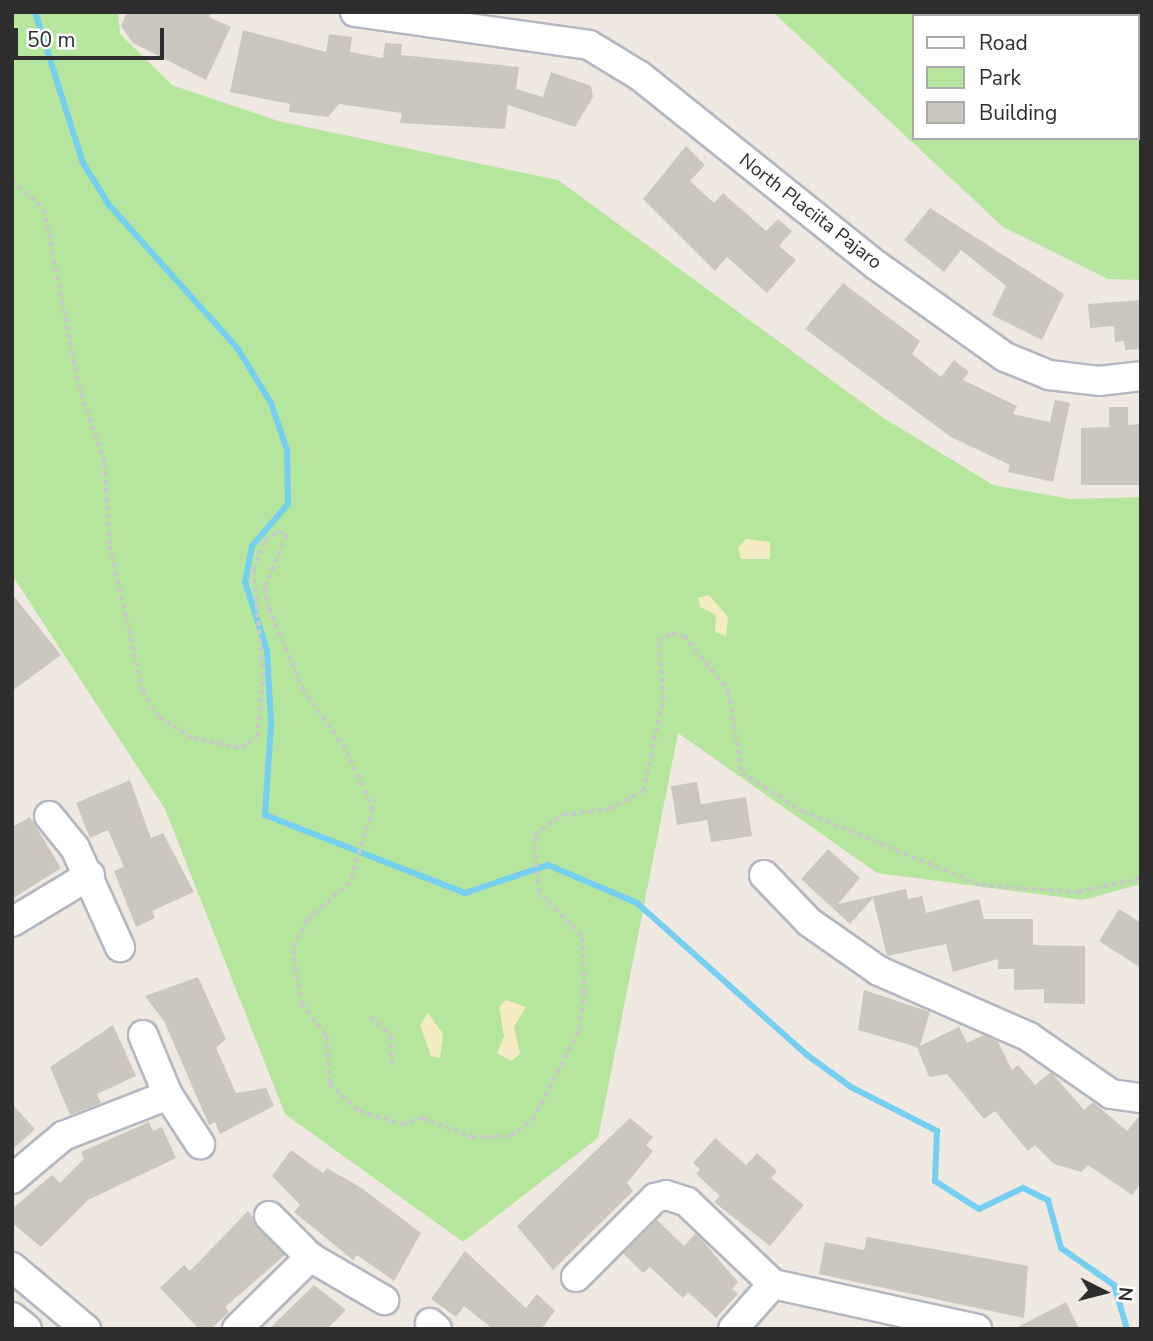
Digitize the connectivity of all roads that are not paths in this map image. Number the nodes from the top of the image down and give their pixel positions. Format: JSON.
{"nodes":[{"id":1,"x":355,"y":12,"type":"edge"},
{"id":2,"x":397,"y":15,"type":"edge"},
{"id":3,"x":482,"y":20,"type":"edge"},
{"id":4,"x":1141,"y":376,"type":"edge"},
{"id":5,"x":49,"y":816,"type":"dead end"},
{"id":6,"x":90,"y":875,"type":"junction"},
{"id":7,"x":764,"y":875,"type":"dead end"},
{"id":8,"x":12,"y":922,"type":"edge"},
{"id":9,"x":120,"y":947,"type":"dead end"},
{"id":10,"x":143,"y":1035,"type":"dead end"},
{"id":11,"x":168,"y":1095,"type":"junction"},
{"id":12,"x":1141,"y":1098,"type":"edge"},
{"id":13,"x":200,"y":1144,"type":"dead end"},
{"id":14,"x":12,"y":1180,"type":"edge"},
{"id":15,"x":270,"y":1216,"type":"dead end"},
{"id":16,"x":310,"y":1257,"type":"junction"},
{"id":17,"x":12,"y":1267,"type":"edge"},
{"id":18,"x":576,"y":1277,"type":"dead end"},
{"id":19,"x":773,"y":1284,"type":"junction"},
{"id":20,"x":384,"y":1300,"type":"dead end"},
{"id":21,"x":12,"y":1317,"type":"edge"},
{"id":22,"x":27,"y":1329,"type":"edge"},
{"id":23,"x":86,"y":1329,"type":"edge"},
{"id":24,"x":237,"y":1329,"type":"edge"},
{"id":25,"x":733,"y":1329,"type":"edge"},
{"id":26,"x":977,"y":1329,"type":"edge"}],
"edges":[{"from":1,"to":2,"type":"street","name":"North Placiita Pajaro"},
{"from":2,"to":3,"type":"street","name":"North Placiita Pajaro"},
{"from":3,"to":4,"type":"street","name":"North Placiita Pajaro"},
{"from":5,"to":6,"type":"street"},
{"from":6,"to":8,"type":"street"},
{"from":6,"to":9,"type":"street"},
{"from":7,"to":12,"type":"street"},
{"from":10,"to":11,"type":"street"},
{"from":11,"to":13,"type":"street"},
{"from":11,"to":14,"type":"street"},
{"from":15,"to":16,"type":"street"},
{"from":16,"to":20,"type":"street"},
{"from":16,"to":24,"type":"street"},
{"from":17,"to":23,"type":"street"},
{"from":18,"to":19,"type":"street"},
{"from":19,"to":25,"type":"street"},
{"from":19,"to":26,"type":"street"},
{"from":21,"to":22,"type":"street"}]}
